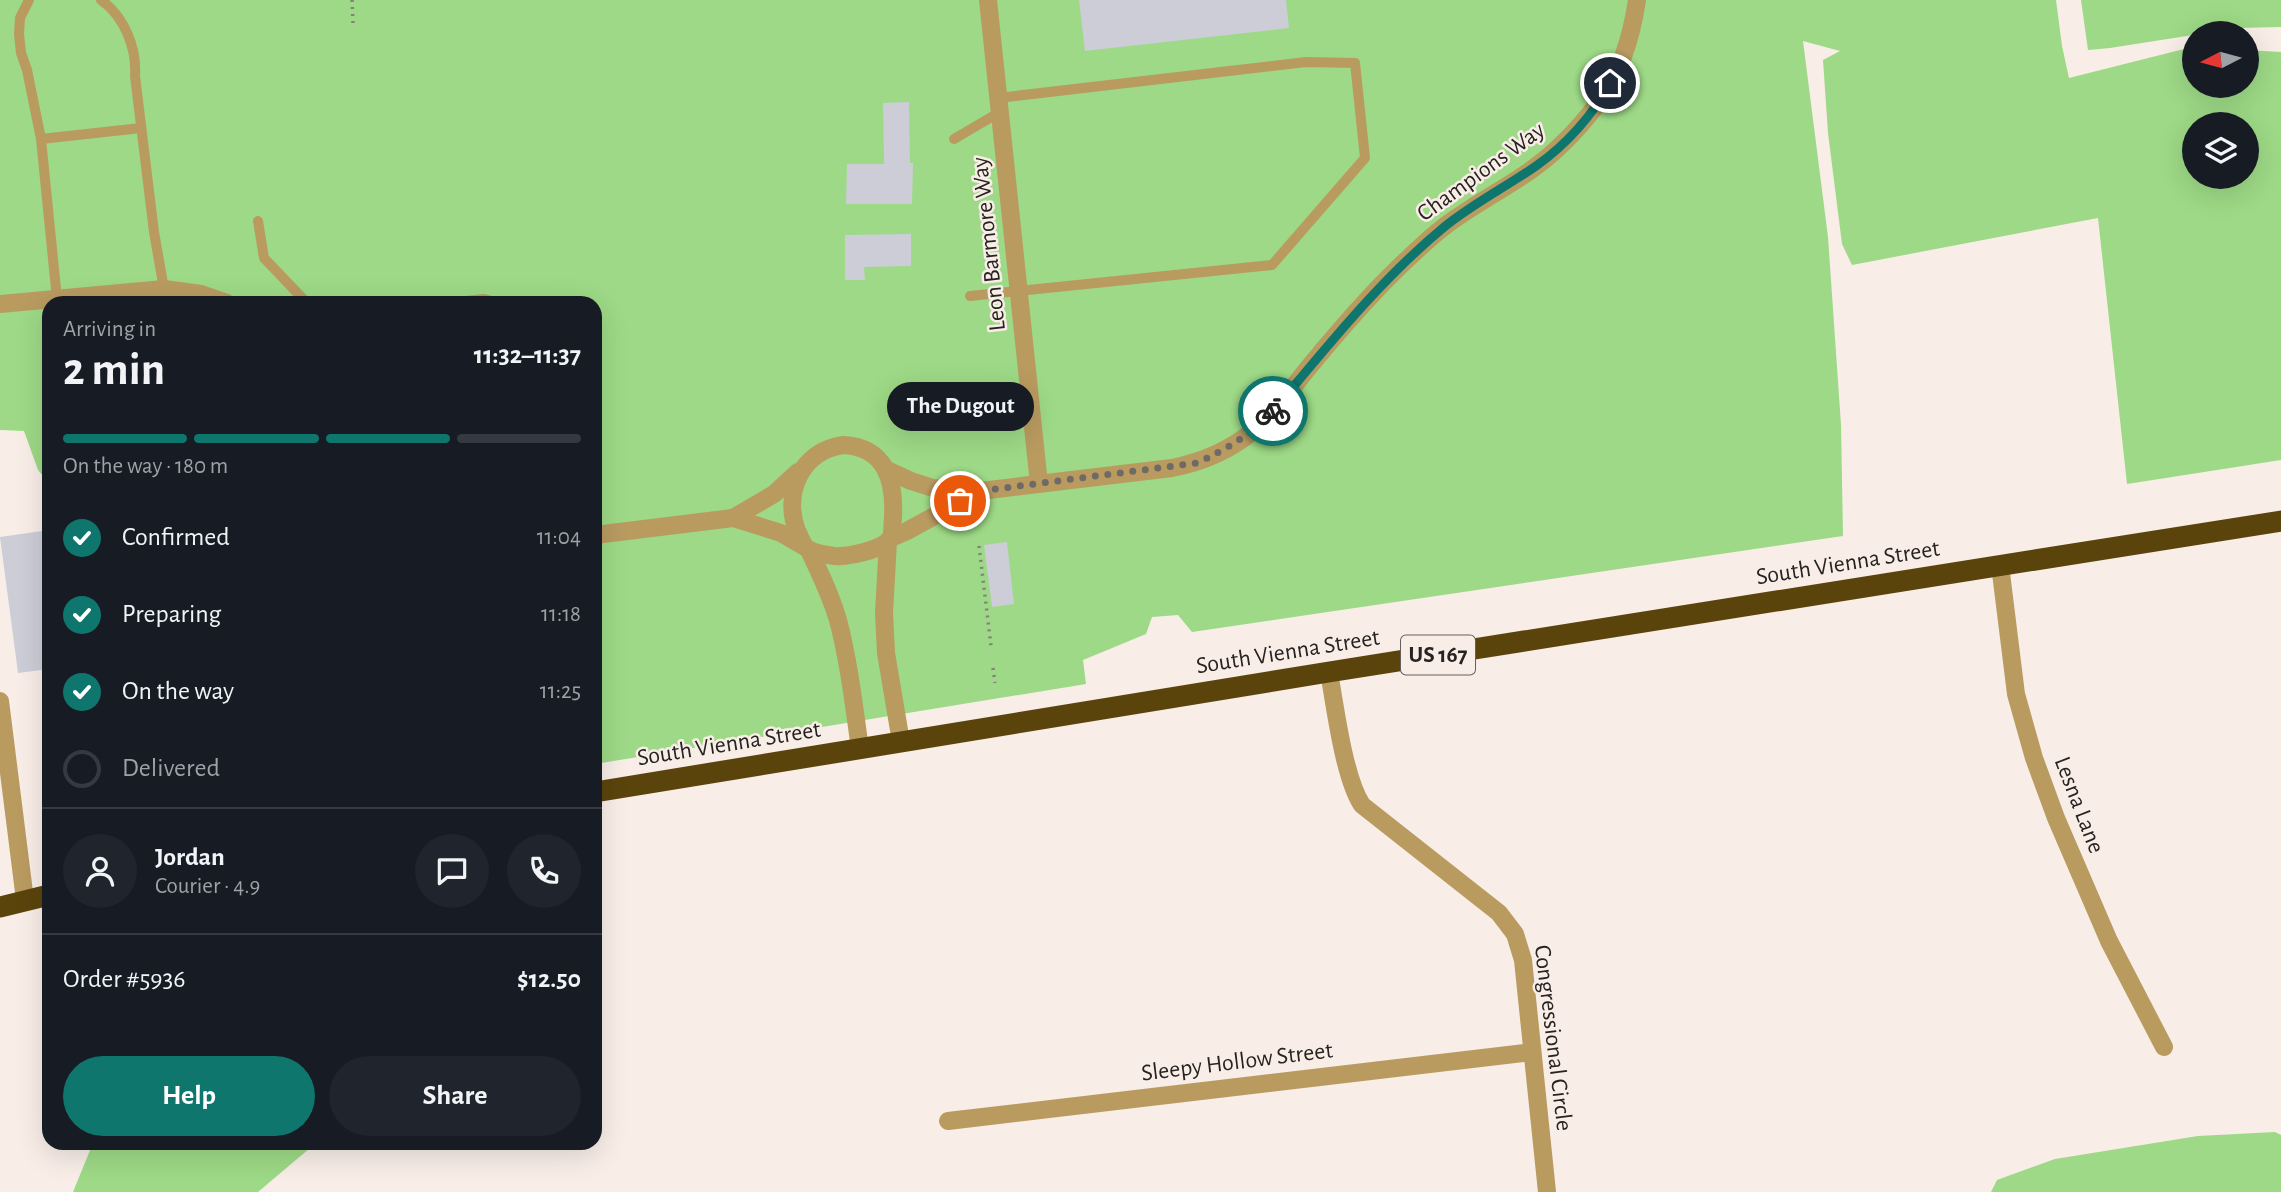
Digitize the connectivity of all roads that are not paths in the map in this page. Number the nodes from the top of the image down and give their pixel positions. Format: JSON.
{"nodes":[{"id":1,"x":29,"y":0,"type":"edge"},
{"id":2,"x":101,"y":0,"type":"edge"},
{"id":3,"x":988,"y":0,"type":"edge"},
{"id":4,"x":1637,"y":0,"type":"edge"},
{"id":5,"x":999,"y":105,"type":"junction"},
{"id":6,"x":141,"y":128,"type":"junction"},
{"id":7,"x":41,"y":139,"type":"junction"},
{"id":8,"x":954,"y":139,"type":"dead end"},
{"id":9,"x":258,"y":221,"type":"dead end"},
{"id":10,"x":164,"y":289,"type":"junction"},
{"id":11,"x":1019,"y":291,"type":"junction"},
{"id":12,"x":57,"y":296,"type":"edge"},
{"id":13,"x":89,"y":296,"type":"edge"},
{"id":14,"x":207,"y":296,"type":"edge"},
{"id":15,"x":300,"y":296,"type":"edge"},
{"id":16,"x":970,"y":296,"type":"dead end"},
{"id":17,"x":42,"y":300,"type":"edge"},
{"id":18,"x":0,"y":304,"type":"edge"},
{"id":19,"x":802,"y":469,"type":"junction"},
{"id":20,"x":887,"y":470,"type":"junction"},
{"id":21,"x":1039,"y":484,"type":"junction"},
{"id":22,"x":977,"y":500,"type":"junction"},
{"id":23,"x":733,"y":518,"type":"junction"},
{"id":24,"x":2281,"y":521,"type":"edge"},
{"id":25,"x":602,"y":534,"type":"edge"},
{"id":26,"x":890,"y":539,"type":"junction"},
{"id":27,"x":807,"y":549,"type":"junction"},
{"id":28,"x":2000,"y":565,"type":"junction"},
{"id":29,"x":1329,"y":672,"type":"junction"},
{"id":30,"x":0,"y":701,"type":"edge"},
{"id":31,"x":901,"y":742,"type":"junction"},
{"id":32,"x":860,"y":748,"type":"junction"},
{"id":33,"x":602,"y":792,"type":"edge"},
{"id":34,"x":42,"y":896,"type":"edge"},
{"id":35,"x":25,"y":900,"type":"junction"},
{"id":36,"x":0,"y":907,"type":"edge"},
{"id":37,"x":2164,"y":1047,"type":"dead end"},
{"id":38,"x":1532,"y":1052,"type":"junction"},
{"id":39,"x":948,"y":1121,"type":"dead end"},
{"id":40,"x":1548,"y":1192,"type":"edge"}],
"edges":[{"from":1,"to":7,"type":"lane"},
{"from":2,"to":6,"type":"lane"},
{"from":3,"to":5,"type":"street","name":"Leon Barmore Way"},
{"from":4,"to":21,"type":"street","name":"Champions Way"},
{"from":5,"to":8,"type":"lane"},
{"from":5,"to":11,"type":"street","name":"Leon Barmore Way"},
{"from":5,"to":11,"type":"lane"},
{"from":6,"to":7,"type":"lane"},
{"from":6,"to":10,"type":"lane"},
{"from":7,"to":12,"type":"lane"},
{"from":9,"to":15,"type":"lane"},
{"from":10,"to":13,"type":"street"},
{"from":10,"to":14,"type":"street"},
{"from":11,"to":16,"type":"lane"},
{"from":11,"to":21,"type":"street","name":"Leon Barmore Way"},
{"from":17,"to":18,"type":"street"},
{"from":19,"to":20,"type":"street","name":"Champions Way"},
{"from":19,"to":23,"type":"street","name":"Champions Way"},
{"from":19,"to":27,"type":"street"},
{"from":20,"to":22,"type":"street","name":"Champions Way"},
{"from":20,"to":26,"type":"street"},
{"from":21,"to":22,"type":"street","name":"Champions Way"},
{"from":22,"to":26,"type":"street","name":"Champions Way"},
{"from":23,"to":25,"type":"street","name":"Champions Way"},
{"from":23,"to":27,"type":"street","name":"Champions Way"},
{"from":24,"to":28,"type":"highway","name":"South Vienna Street","number":"US 167"},
{"from":26,"to":27,"type":"street","name":"Champions Way"},
{"from":26,"to":31,"type":"street"},
{"from":27,"to":32,"type":"street"},
{"from":28,"to":29,"type":"highway","name":"South Vienna Street","number":"US 167"},
{"from":28,"to":37,"type":"street","name":"Lesna Lane"},
{"from":29,"to":31,"type":"highway","name":"South Vienna Street","number":"US 167"},
{"from":29,"to":38,"type":"street","name":"Congressional Circle"},
{"from":30,"to":35,"type":"street"},
{"from":31,"to":32,"type":"highway","name":"South Vienna Street","number":"US 167"},
{"from":32,"to":33,"type":"highway","name":"South Vienna Street","number":"US 167"},
{"from":34,"to":35,"type":"highway"},
{"from":35,"to":36,"type":"highway"},
{"from":38,"to":39,"type":"street","name":"Sleepy Hollow Street"},
{"from":38,"to":40,"type":"street","name":"Congressional Circle"}]}
